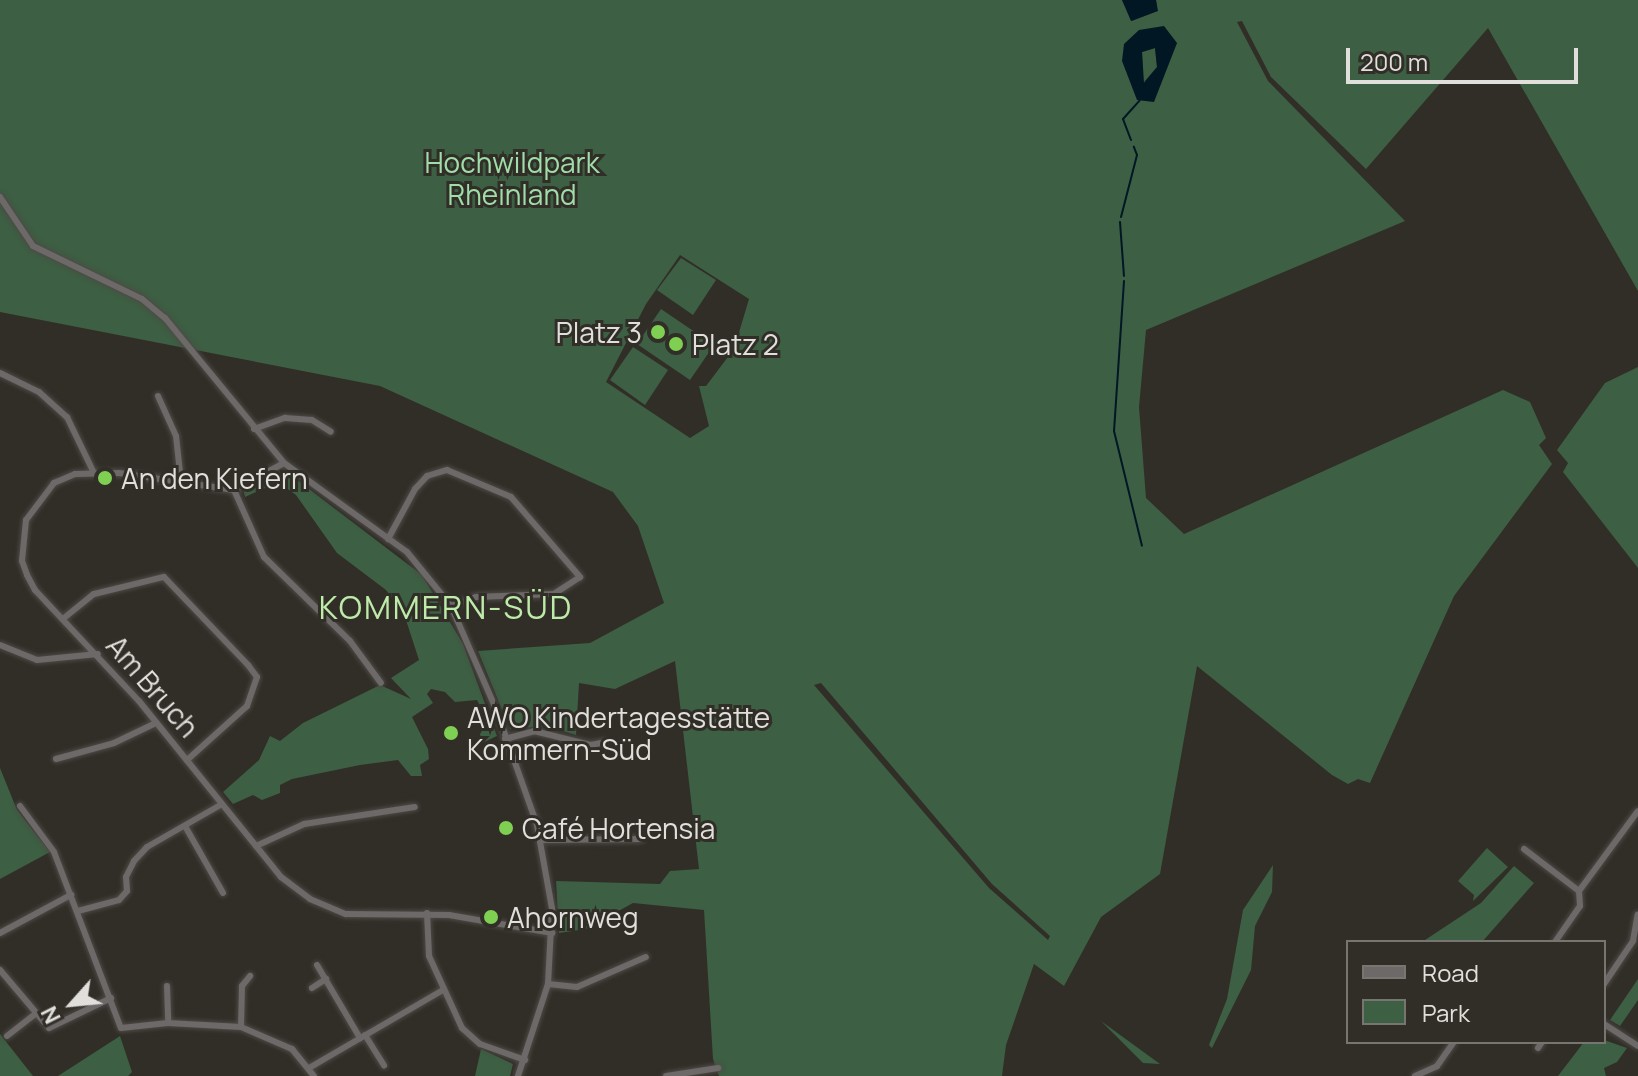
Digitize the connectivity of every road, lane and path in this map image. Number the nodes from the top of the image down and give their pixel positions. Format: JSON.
{"nodes":[{"id":1,"x":0,"y":197,"type":"edge"},
{"id":2,"x":0,"y":373,"type":"edge"},
{"id":3,"x":158,"y":396,"type":"dead end"},
{"id":4,"x":254,"y":429,"type":"junction"},
{"id":5,"x":331,"y":432,"type":"dead end"},
{"id":6,"x":284,"y":463,"type":"junction"},
{"id":7,"x":93,"y":471,"type":"junction"},
{"id":8,"x":181,"y":481,"type":"junction"},
{"id":9,"x":234,"y":490,"type":"junction"},
{"id":10,"x":388,"y":539,"type":"junction"},
{"id":11,"x":451,"y":606,"type":"junction"},
{"id":12,"x":64,"y":618,"type":"junction"},
{"id":13,"x":0,"y":645,"type":"edge"},
{"id":14,"x":98,"y":654,"type":"junction"},
{"id":15,"x":381,"y":683,"type":"dead end"},
{"id":16,"x":156,"y":723,"type":"junction"},
{"id":17,"x":505,"y":739,"type":"junction"},
{"id":18,"x":605,"y":742,"type":"dead end"},
{"id":19,"x":56,"y":759,"type":"dead end"},
{"id":20,"x":187,"y":760,"type":"junction"},
{"id":21,"x":222,"y":804,"type":"junction"},
{"id":22,"x":20,"y":806,"type":"dead end"},
{"id":23,"x":415,"y":807,"type":"dead end"},
{"id":24,"x":1638,"y":811,"type":"edge"},
{"id":25,"x":185,"y":826,"type":"junction"},
{"id":26,"x":641,"y":839,"type":"dead end"},
{"id":27,"x":541,"y":840,"type":"junction"},
{"id":28,"x":256,"y":846,"type":"junction"},
{"id":29,"x":1524,"y":849,"type":"dead end"},
{"id":30,"x":1579,"y":891,"type":"junction"},
{"id":31,"x":223,"y":893,"type":"dead end"},
{"id":32,"x":71,"y":895,"type":"junction"},
{"id":33,"x":78,"y":911,"type":"junction"},
{"id":34,"x":427,"y":913,"type":"junction"},
{"id":35,"x":1638,"y":914,"type":"edge"},
{"id":36,"x":0,"y":933,"type":"edge"},
{"id":37,"x":552,"y":933,"type":"junction"},
{"id":38,"x":1556,"y":940,"type":"edge"},
{"id":39,"x":646,"y":957,"type":"dead end"},
{"id":40,"x":317,"y":965,"type":"dead end"},
{"id":41,"x":0,"y":970,"type":"edge"},
{"id":42,"x":250,"y":976,"type":"dead end"},
{"id":43,"x":326,"y":979,"type":"junction"},
{"id":44,"x":1606,"y":981,"type":"edge"},
{"id":45,"x":548,"y":984,"type":"junction"},
{"id":46,"x":167,"y":986,"type":"dead end"},
{"id":47,"x":312,"y":988,"type":"dead end"},
{"id":48,"x":443,"y":990,"type":"junction"},
{"id":49,"x":111,"y":998,"type":"junction"},
{"id":50,"x":35,"y":1014,"type":"junction"},
{"id":51,"x":168,"y":1023,"type":"junction"},
{"id":52,"x":1606,"y":1025,"type":"edge"},
{"id":53,"x":241,"y":1027,"type":"junction"},
{"id":54,"x":7,"y":1036,"type":"dead end"},
{"id":55,"x":362,"y":1036,"type":"junction"},
{"id":56,"x":1453,"y":1044,"type":"edge"},
{"id":57,"x":1638,"y":1046,"type":"edge"},
{"id":58,"x":525,"y":1060,"type":"junction"},
{"id":59,"x":384,"y":1066,"type":"dead end"},
{"id":60,"x":1437,"y":1066,"type":"junction"},
{"id":61,"x":309,"y":1068,"type":"junction"},
{"id":62,"x":718,"y":1068,"type":"dead end"},
{"id":63,"x":314,"y":1076,"type":"edge"},
{"id":64,"x":518,"y":1076,"type":"edge"},
{"id":65,"x":666,"y":1076,"type":"edge"},
{"id":66,"x":1415,"y":1076,"type":"edge"},
{"id":67,"x":1444,"y":1076,"type":"edge"}],
"edges":[{"from":1,"to":4,"type":"street"},
{"from":2,"to":7,"type":"street"},
{"from":3,"to":8,"type":"street"},
{"from":4,"to":5,"type":"street"},
{"from":4,"to":6,"type":"street"},
{"from":6,"to":9,"type":"street"},
{"from":6,"to":10,"type":"street"},
{"from":7,"to":8,"type":"street","name":"Am Bruch"},
{"from":7,"to":12,"type":"street","name":"Am Bruch"},
{"from":8,"to":9,"type":"street","name":"Am Bruch"},
{"from":9,"to":15,"type":"street"},
{"from":10,"to":11,"type":"street"},
{"from":10,"to":11,"type":"street"},
{"from":11,"to":17,"type":"street"},
{"from":12,"to":14,"type":"street","name":"Am Bruch"},
{"from":12,"to":20,"type":"street"},
{"from":13,"to":14,"type":"street"},
{"from":14,"to":16,"type":"street","name":"Am Bruch"},
{"from":16,"to":19,"type":"street"},
{"from":16,"to":20,"type":"street","name":"Am Bruch"},
{"from":17,"to":18,"type":"street"},
{"from":17,"to":27,"type":"street"},
{"from":20,"to":21,"type":"street","name":"Am Bruch"},
{"from":21,"to":25,"type":"street"},
{"from":21,"to":28,"type":"street","name":"Am Bruch"},
{"from":22,"to":32,"type":"street"},
{"from":23,"to":28,"type":"street"},
{"from":24,"to":30,"type":"street"},
{"from":25,"to":31,"type":"street"},
{"from":25,"to":33,"type":"street"},
{"from":26,"to":27,"type":"street"},
{"from":27,"to":37,"type":"street"},
{"from":28,"to":34,"type":"street","name":"Am Bruch"},
{"from":29,"to":30,"type":"street"},
{"from":30,"to":38,"type":"street"},
{"from":32,"to":33,"type":"street"},
{"from":32,"to":36,"type":"street"},
{"from":33,"to":49,"type":"street"},
{"from":34,"to":37,"type":"street","name":"Am Bruch"},
{"from":34,"to":48,"type":"street"},
{"from":35,"to":44,"type":"street"},
{"from":37,"to":45,"type":"street"},
{"from":39,"to":45,"type":"street"},
{"from":40,"to":43,"type":"street"},
{"from":41,"to":50,"type":"street"},
{"from":42,"to":53,"type":"street"},
{"from":43,"to":47,"type":"street"},
{"from":43,"to":55,"type":"street"},
{"from":45,"to":58,"type":"street"},
{"from":46,"to":51,"type":"street"},
{"from":48,"to":55,"type":"street"},
{"from":48,"to":58,"type":"street"},
{"from":49,"to":50,"type":"street"},
{"from":49,"to":51,"type":"street"},
{"from":50,"to":54,"type":"street"},
{"from":51,"to":53,"type":"street"},
{"from":52,"to":57,"type":"street"},
{"from":53,"to":61,"type":"street"},
{"from":55,"to":59,"type":"street"},
{"from":55,"to":61,"type":"street"},
{"from":56,"to":60,"type":"street"},
{"from":58,"to":64,"type":"street"},
{"from":60,"to":66,"type":"street"},
{"from":60,"to":67,"type":"street"},
{"from":61,"to":63,"type":"street"},
{"from":62,"to":65,"type":"street"}]}
